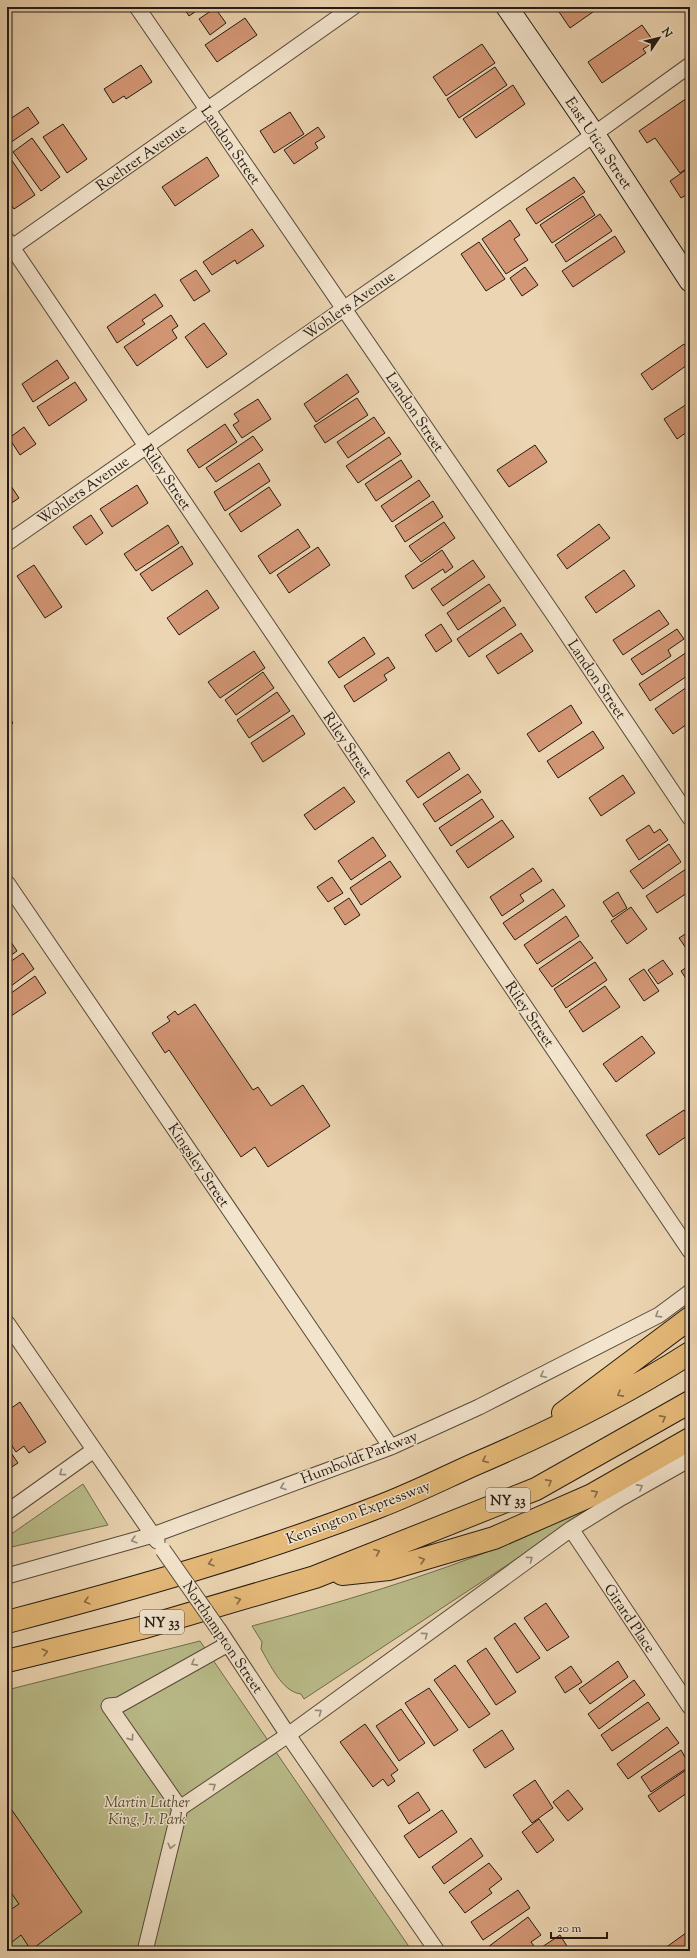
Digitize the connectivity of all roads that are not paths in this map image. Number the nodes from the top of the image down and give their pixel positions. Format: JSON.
{"nodes":[{"id":1,"x":137,"y":7,"type":"edge"},
{"id":2,"x":353,"y":7,"type":"edge"},
{"id":3,"x":507,"y":7,"type":"edge"},
{"id":4,"x":690,"y":65,"type":"edge"},
{"id":5,"x":207,"y":110,"type":"junction"},
{"id":6,"x":594,"y":134,"type":"junction"},
{"id":7,"x":9,"y":246,"type":"edge"},
{"id":8,"x":690,"y":281,"type":"edge"},
{"id":9,"x":345,"y":308,"type":"junction"},
{"id":10,"x":146,"y":446,"type":"junction"},
{"id":11,"x":7,"y":543,"type":"edge"},
{"id":12,"x":690,"y":818,"type":"edge"},
{"id":13,"x":7,"y":883,"type":"edge"},
{"id":14,"x":690,"y":1251,"type":"edge"},
{"id":15,"x":690,"y":1292,"type":"edge"},
{"id":16,"x":690,"y":1318,"type":"edge"},
{"id":17,"x":7,"y":1323,"type":"edge"},
{"id":18,"x":690,"y":1353,"type":"edge"},
{"id":19,"x":690,"y":1402,"type":"edge"},
{"id":20,"x":690,"y":1439,"type":"edge"},
{"id":21,"x":521,"y":1445,"type":"junction"},
{"id":22,"x":391,"y":1447,"type":"junction"},
{"id":23,"x":94,"y":1450,"type":"junction"},
{"id":24,"x":690,"y":1458,"type":"edge"},
{"id":25,"x":7,"y":1512,"type":"edge"},
{"id":26,"x":571,"y":1529,"type":"junction"},
{"id":27,"x":153,"y":1535,"type":"junction"},
{"id":28,"x":7,"y":1576,"type":"edge"},
{"id":29,"x":315,"y":1577,"type":"junction"},
{"id":30,"x":7,"y":1622,"type":"edge"},
{"id":31,"x":228,"y":1644,"type":"junction"},
{"id":32,"x":7,"y":1661,"type":"edge"},
{"id":33,"x":690,"y":1707,"type":"edge"},
{"id":34,"x":288,"y":1735,"type":"junction"},
{"id":35,"x":180,"y":1808,"type":"junction"},
{"id":36,"x":145,"y":1951,"type":"edge"},
{"id":37,"x":437,"y":1951,"type":"edge"}],
"edges":[{"from":1,"to":5,"type":"street","name":"Landon Street"},
{"from":2,"to":5,"type":"street","name":"Roehrer Avenue"},
{"from":3,"to":6,"type":"street","name":"East Utica Street"},
{"from":4,"to":6,"type":"street","name":"Wohlers Avenue"},
{"from":5,"to":7,"type":"street","name":"Roehrer Avenue"},
{"from":5,"to":9,"type":"street","name":"Landon Street"},
{"from":6,"to":8,"type":"street","name":"East Utica Street"},
{"from":6,"to":9,"type":"street","name":"Wohlers Avenue"},
{"from":7,"to":10,"type":"street","name":"Riley Street"},
{"from":9,"to":10,"type":"street","name":"Wohlers Avenue"},
{"from":9,"to":12,"type":"street","name":"Landon Street"},
{"from":10,"to":11,"type":"street","name":"Wohlers Avenue"},
{"from":10,"to":14,"type":"street","name":"Riley Street"},
{"from":13,"to":22,"type":"street","name":"Kingsley Street"},
{"from":15,"to":22,"type":"street","name":"Humboldt Parkway","one_way":true},
{"from":16,"to":21,"type":"highway"},
{"from":17,"to":23,"type":"street","name":"Northampton Street"},
{"from":18,"to":21,"type":"highway","name":"Kensington Expressway","one_way":true},
{"from":29,"to":19,"type":"highway","number":"NY 33","one_way":true},
{"from":29,"to":20,"type":"highway","one_way":true},
{"from":21,"to":30,"type":"highway","name":"Kensington Expressway","one_way":true},
{"from":22,"to":27,"type":"street","name":"Humboldt Parkway","one_way":true},
{"from":23,"to":25,"type":"street","one_way":true},
{"from":23,"to":27,"type":"street","name":"Northampton Street"},
{"from":26,"to":24,"type":"street","one_way":true},
{"from":26,"to":33,"type":"street","name":"Girard Place"},
{"from":34,"to":26,"type":"street","one_way":true},
{"from":27,"to":28,"type":"street","name":"Humboldt Parkway","one_way":true},
{"from":27,"to":31,"type":"street","name":"Northampton Street","bridge":true},
{"from":32,"to":29,"type":"highway","number":"NY 33","one_way":true},
{"from":31,"to":34,"type":"street","name":"Northampton Street"},
{"from":31,"to":35,"type":"street","one_way":true},
{"from":35,"to":34,"type":"street","one_way":true},
{"from":34,"to":37,"type":"street","name":"Northampton Street"},
{"from":35,"to":36,"type":"street","one_way":true}]}
